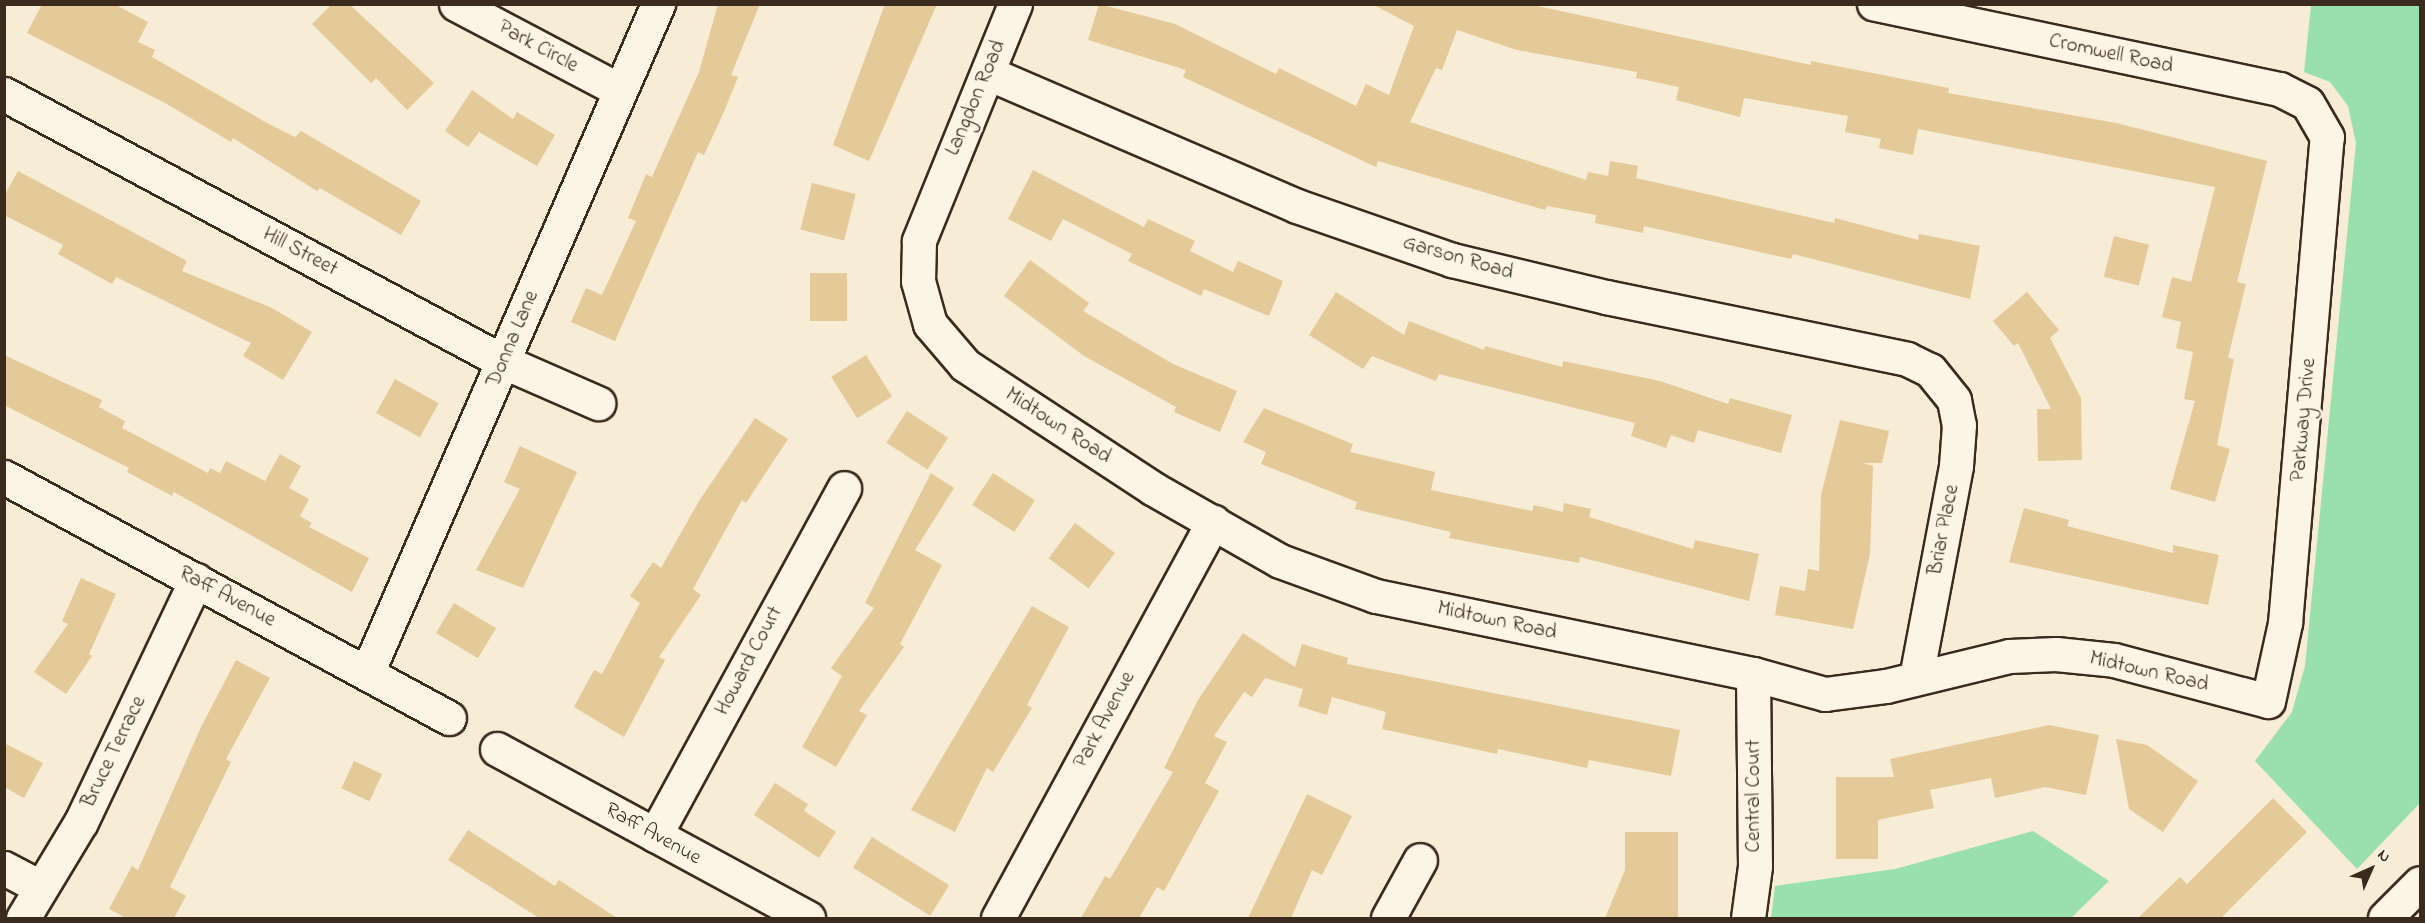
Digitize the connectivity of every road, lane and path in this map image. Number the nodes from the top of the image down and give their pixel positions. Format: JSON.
{"nodes":[{"id":1,"x":456,"y":4,"type":"edge"},
{"id":2,"x":658,"y":4,"type":"edge"},
{"id":3,"x":1015,"y":4,"type":"edge"},
{"id":4,"x":1874,"y":4,"type":"edge"},
{"id":5,"x":988,"y":73,"type":"junction"},
{"id":6,"x":619,"y":90,"type":"junction"},
{"id":7,"x":4,"y":94,"type":"edge"},
{"id":8,"x":2327,"y":137,"type":"joint"},
{"id":9,"x":936,"y":191,"type":"joint"},
{"id":10,"x":504,"y":362,"type":"junction"},
{"id":11,"x":1944,"y":384,"type":"joint"},
{"id":12,"x":598,"y":403,"type":"dead end"},
{"id":13,"x":4,"y":477,"type":"edge"},
{"id":14,"x":844,"y":488,"type":"dead end"},
{"id":15,"x":1213,"y":522,"type":"junction"},
{"id":16,"x":196,"y":580,"type":"junction"},
{"id":17,"x":367,"y":673,"type":"junction"},
{"id":18,"x":1754,"y":674,"type":"junction"},
{"id":19,"x":1916,"y":678,"type":"junction"},
{"id":20,"x":2268,"y":701,"type":"joint"},
{"id":21,"x":449,"y":718,"type":"dead end"},
{"id":22,"x":497,"y":749,"type":"dead end"},
{"id":23,"x":655,"y":835,"type":"junction"},
{"id":24,"x":1420,"y":860,"type":"dead end"},
{"id":25,"x":4,"y":868,"type":"edge"},
{"id":26,"x":2421,"y":883,"type":"edge"},
{"id":27,"x":40,"y":887,"type":"junction"},
{"id":28,"x":23,"y":918,"type":"edge"},
{"id":29,"x":808,"y":918,"type":"edge"},
{"id":30,"x":998,"y":918,"type":"edge"},
{"id":31,"x":1388,"y":918,"type":"edge"},
{"id":32,"x":1748,"y":918,"type":"edge"},
{"id":33,"x":2385,"y":918,"type":"edge"}],
"edges":[{"from":1,"to":6,"type":"street","name":"Park Circle"},
{"from":2,"to":6,"type":"street","name":"Donna Lane"},
{"from":3,"to":5,"type":"street","name":"Langdon Road"},
{"from":4,"to":8,"type":"street","name":"Cromwell Road"},
{"from":5,"to":9,"type":"street","name":"Langdon Road"},
{"from":5,"to":11,"type":"street","name":"Garson Road"},
{"from":6,"to":10,"type":"street","name":"Donna Lane"},
{"from":7,"to":10,"type":"street","name":"Hill Street"},
{"from":8,"to":20,"type":"street","name":"Parkway Drive"},
{"from":9,"to":15,"type":"street","name":"Midtown Road"},
{"from":10,"to":12,"type":"street","name":"Hill Street"},
{"from":10,"to":17,"type":"street","name":"Donna Lane"},
{"from":11,"to":19,"type":"street","name":"Briar Place"},
{"from":13,"to":16,"type":"street","name":"Raff Avenue"},
{"from":14,"to":23,"type":"street","name":"Howard Court"},
{"from":15,"to":18,"type":"street","name":"Midtown Road"},
{"from":15,"to":30,"type":"street","name":"Park Avenue"},
{"from":16,"to":17,"type":"street","name":"Raff Avenue"},
{"from":16,"to":27,"type":"street","name":"Bruce Terrace"},
{"from":17,"to":21,"type":"street","name":"Raff Avenue"},
{"from":18,"to":19,"type":"street","name":"Midtown Road"},
{"from":18,"to":32,"type":"street","name":"Central Court"},
{"from":19,"to":20,"type":"street","name":"Midtown Road"},
{"from":22,"to":23,"type":"street","name":"Raff Avenue"},
{"from":23,"to":29,"type":"street","name":"Raff Avenue"},
{"from":24,"to":31,"type":"street"},
{"from":25,"to":27,"type":"street"},
{"from":26,"to":33,"type":"street"},
{"from":27,"to":28,"type":"street","name":"Bruce Terrace"}]}
